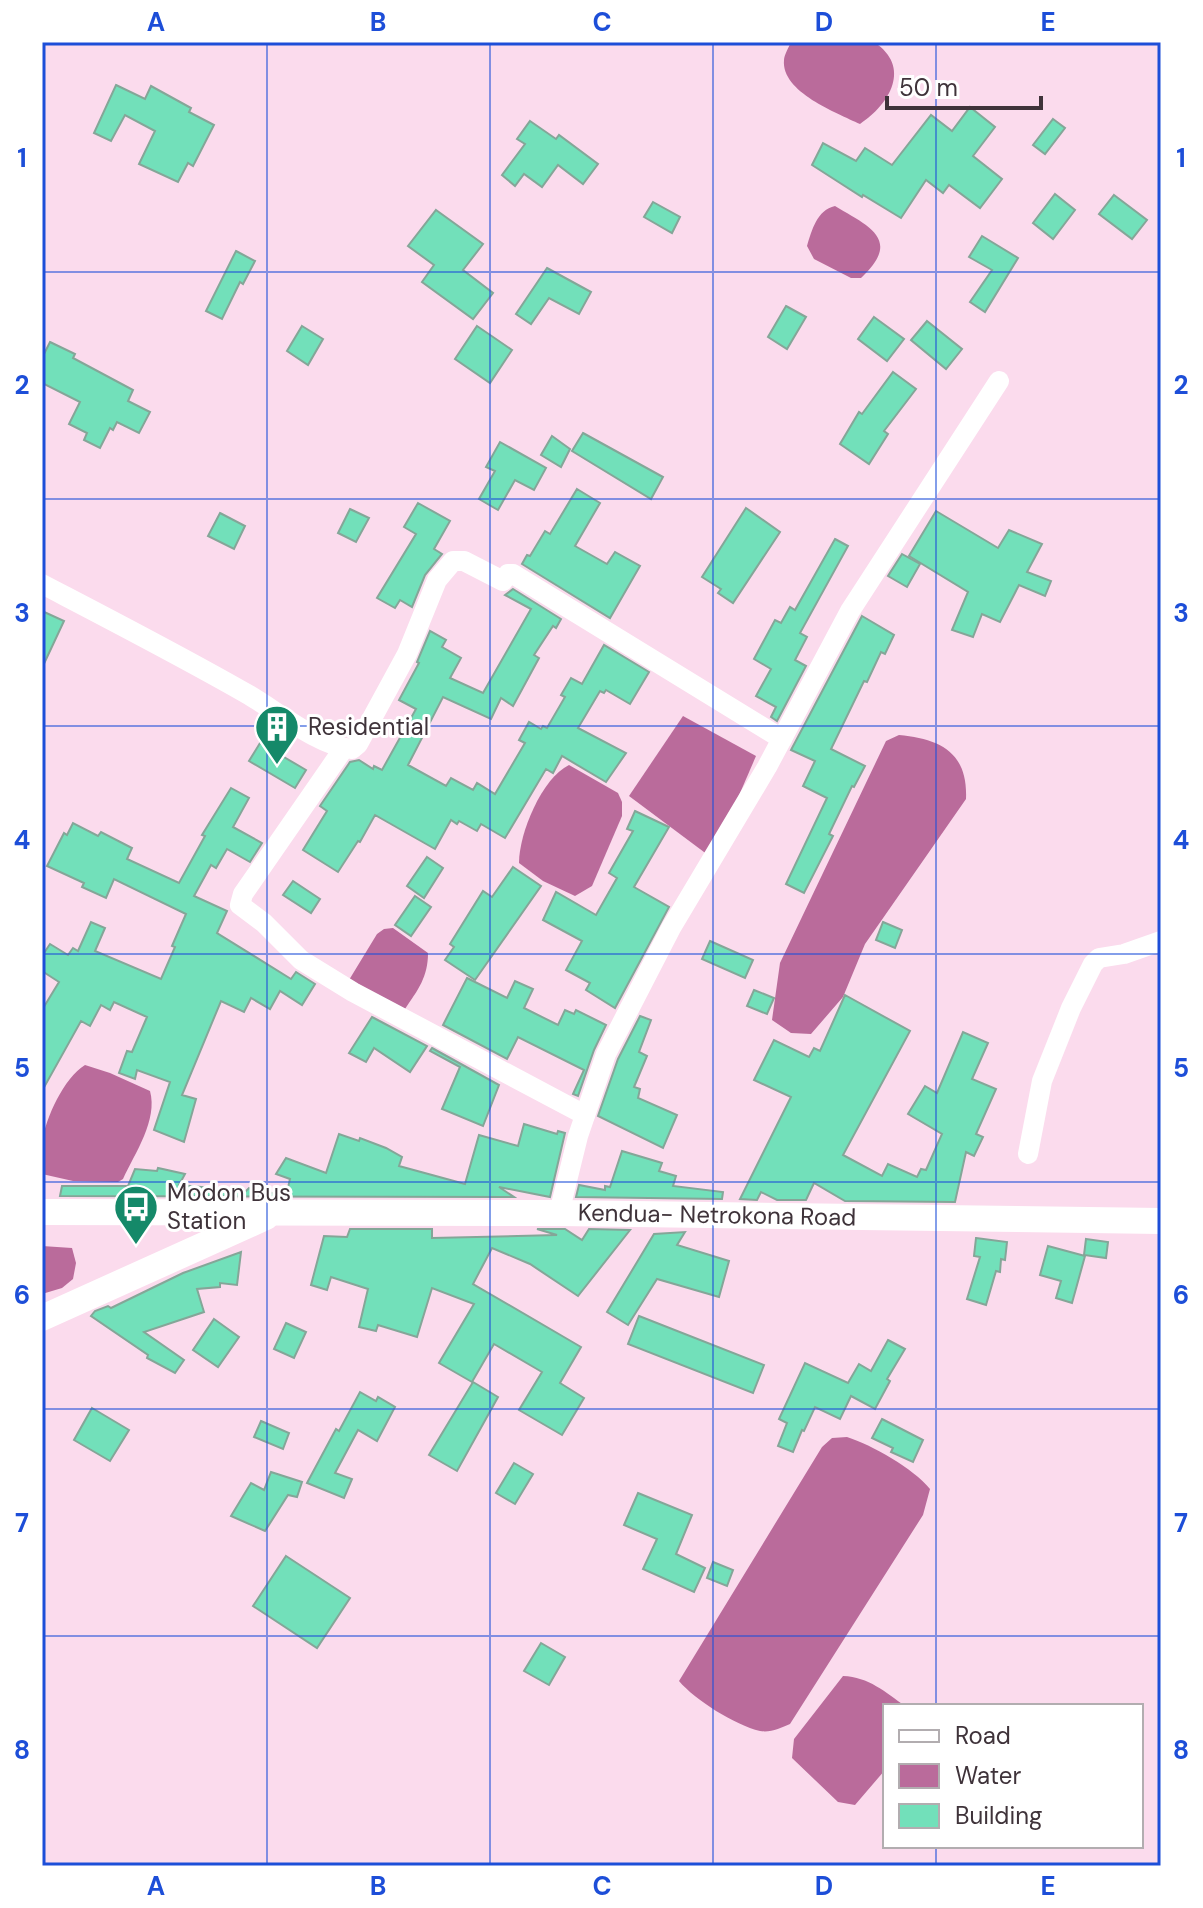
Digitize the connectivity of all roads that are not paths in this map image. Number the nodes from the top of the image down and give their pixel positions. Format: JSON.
{"nodes":[{"id":1,"x":999,"y":381,"type":"dead end"},
{"id":2,"x":42,"y":584,"type":"edge"},
{"id":3,"x":782,"y":739,"type":"junction"},
{"id":4,"x":344,"y":748,"type":"junction"},
{"id":5,"x":1161,"y":941,"type":"edge"},
{"id":6,"x":585,"y":1115,"type":"junction"},
{"id":7,"x":1028,"y":1154,"type":"dead end"},
{"id":8,"x":42,"y":1212,"type":"edge"},
{"id":9,"x":272,"y":1213,"type":"junction"},
{"id":10,"x":559,"y":1213,"type":"junction"},
{"id":11,"x":1161,"y":1221,"type":"edge"},
{"id":12,"x":42,"y":1318,"type":"edge"}],
"edges":[{"from":1,"to":3,"type":"street"},
{"from":2,"to":4,"type":"street"},
{"from":3,"to":4,"type":"street"},
{"from":3,"to":6,"type":"street"},
{"from":4,"to":6,"type":"street"},
{"from":5,"to":7,"type":"street"},
{"from":6,"to":10,"type":"street"},
{"from":8,"to":9,"type":"main road","name":"Kendua- Netrokona Road"},
{"from":9,"to":10,"type":"main road","name":"Kendua- Netrokona Road"},
{"from":9,"to":12,"type":"main road"},
{"from":10,"to":11,"type":"main road","name":"Kendua- Netrokona Road"}]}
